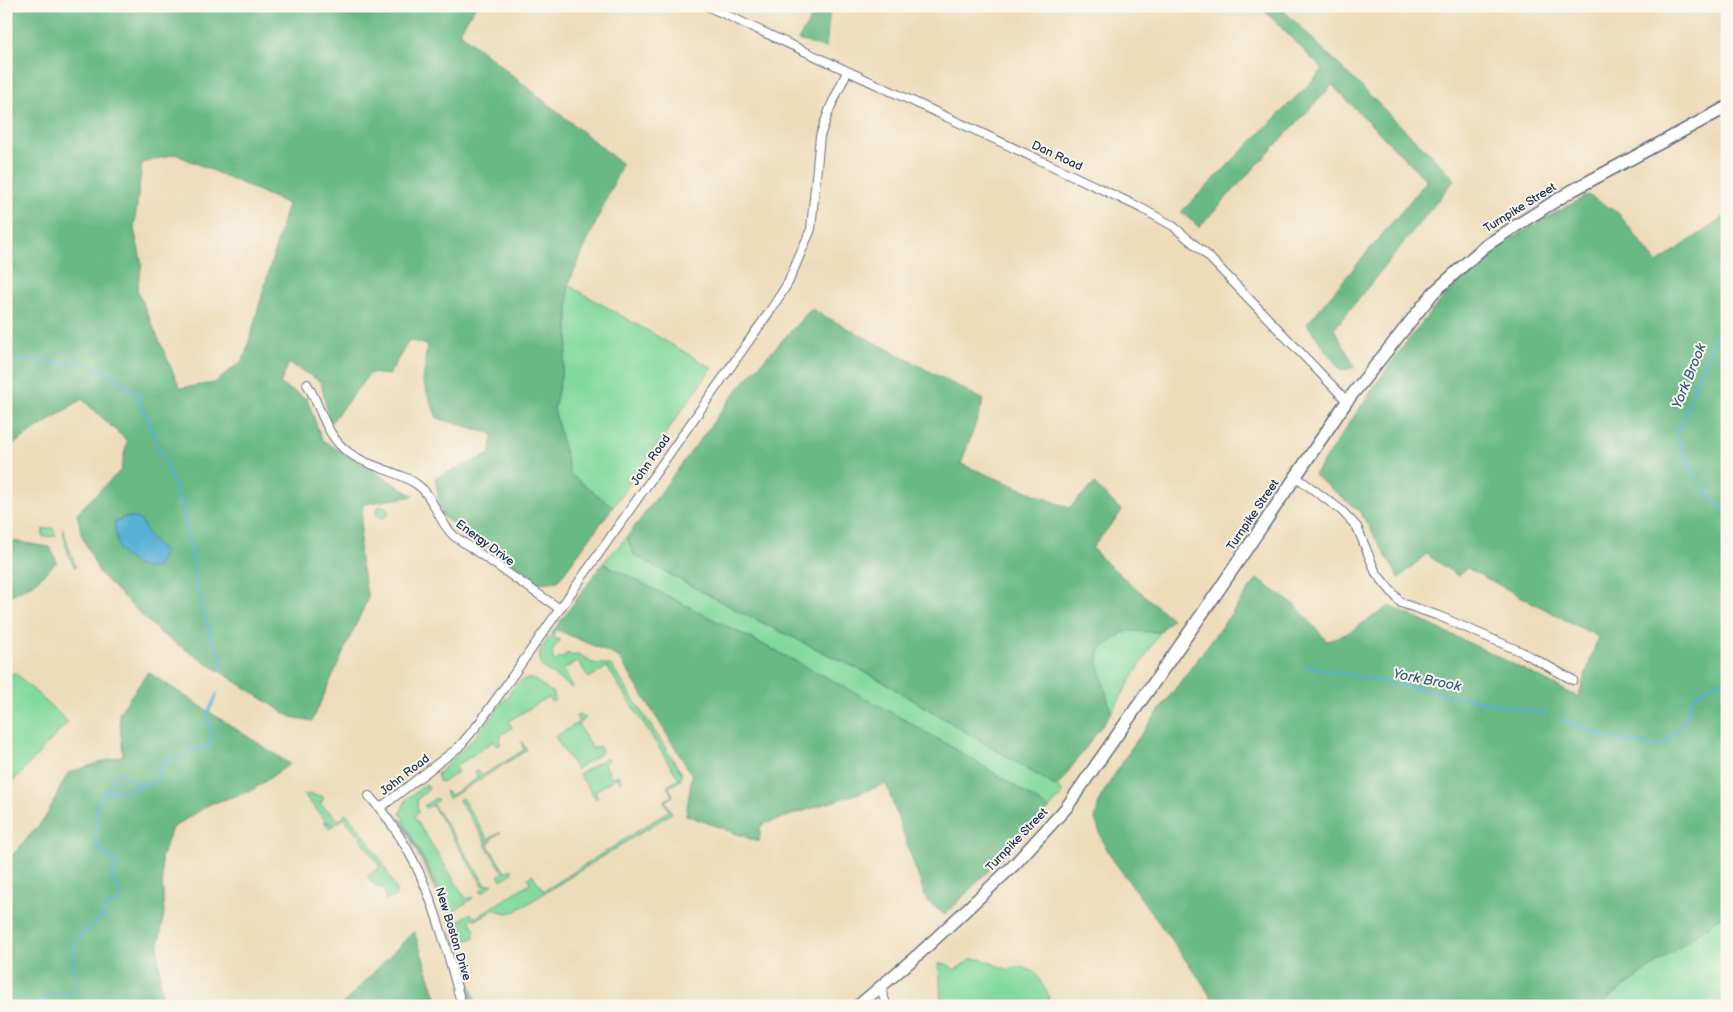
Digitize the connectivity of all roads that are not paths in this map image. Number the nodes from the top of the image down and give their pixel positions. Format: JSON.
{"nodes":[{"id":1,"x":707,"y":6,"type":"edge"},
{"id":2,"x":848,"y":72,"type":"junction"},
{"id":3,"x":1727,"y":107,"type":"edge"},
{"id":4,"x":307,"y":384,"type":"dead end"},
{"id":5,"x":1347,"y":401,"type":"junction"},
{"id":6,"x":1295,"y":476,"type":"junction"},
{"id":7,"x":560,"y":610,"type":"junction"},
{"id":8,"x":1574,"y":680,"type":"dead end"},
{"id":9,"x":369,"y":796,"type":"dead end"},
{"id":10,"x":380,"y":808,"type":"junction"},
{"id":11,"x":880,"y":987,"type":"junction"},
{"id":12,"x":462,"y":1006,"type":"edge"},
{"id":13,"x":858,"y":1006,"type":"edge"},
{"id":14,"x":887,"y":1006,"type":"edge"}],
"edges":[{"from":1,"to":2,"type":"street","name":"Dan Road"},
{"from":2,"to":5,"type":"street","name":"Dan Road"},
{"from":2,"to":7,"type":"street","name":"John Road"},
{"from":3,"to":5,"type":"main road","name":"Turnpike Street"},
{"from":4,"to":7,"type":"street","name":"Energy Drive"},
{"from":5,"to":6,"type":"main road","name":"Turnpike Street"},
{"from":6,"to":8,"type":"street"},
{"from":6,"to":11,"type":"main road","name":"Turnpike Street"},
{"from":7,"to":10,"type":"street","name":"John Road"},
{"from":9,"to":10,"type":"street","name":"New Boston Drive"},
{"from":10,"to":12,"type":"street","name":"New Boston Drive"},
{"from":11,"to":13,"type":"main road","name":"Turnpike Street"},
{"from":11,"to":14,"type":"street"}]}
